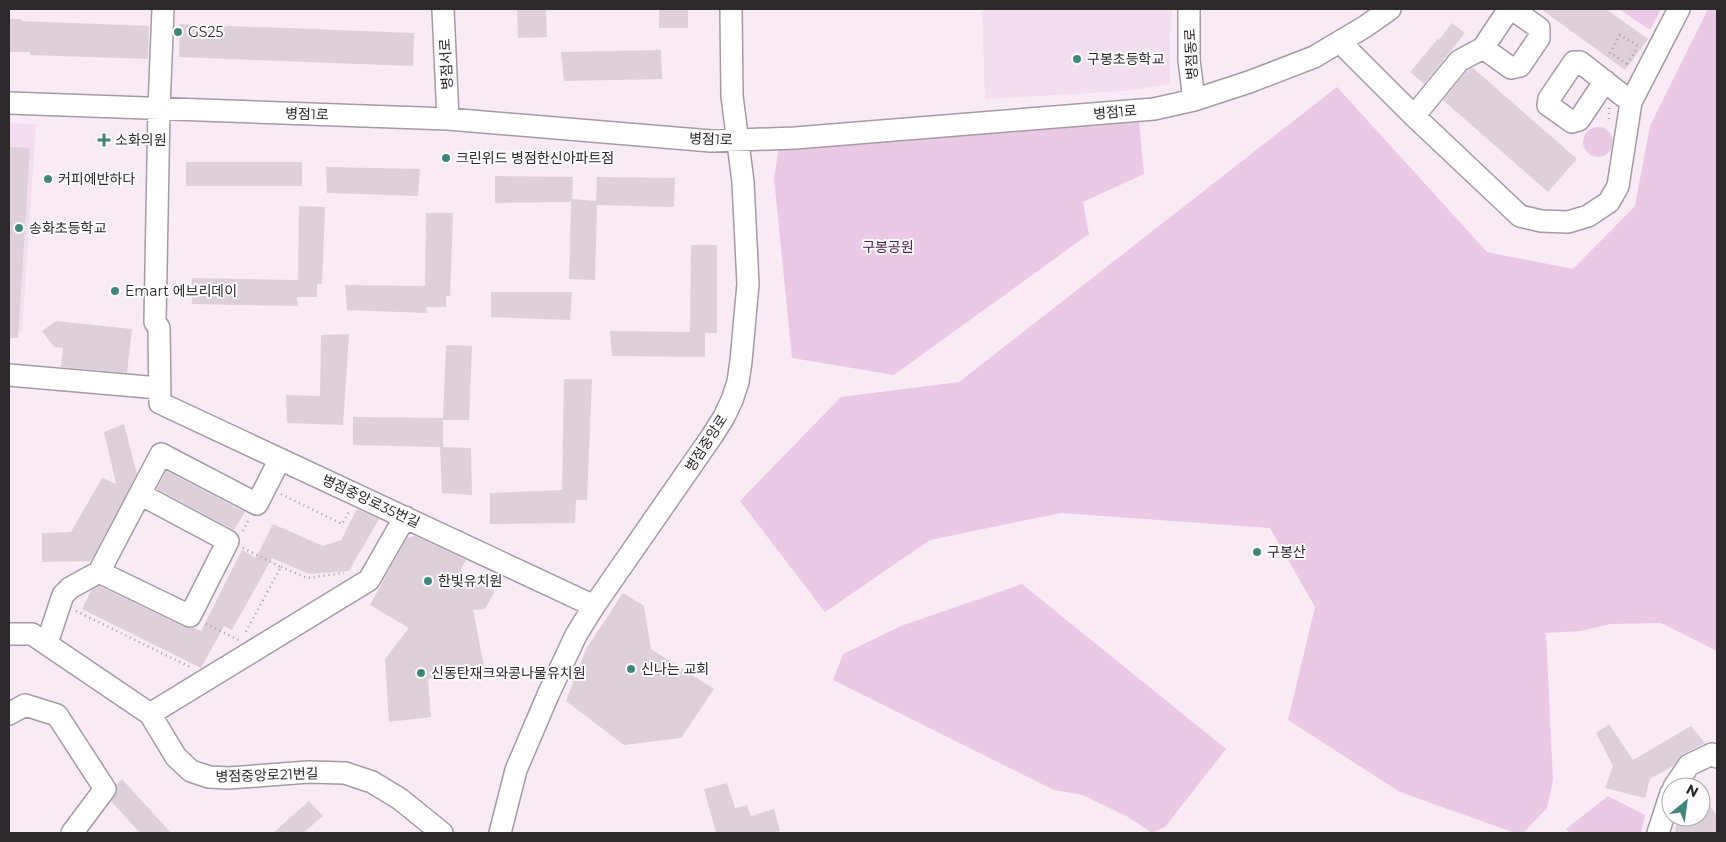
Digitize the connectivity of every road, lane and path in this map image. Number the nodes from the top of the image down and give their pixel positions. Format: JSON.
{"nodes":[{"id":1,"x":163,"y":9,"type":"edge"},
{"id":2,"x":443,"y":9,"type":"edge"},
{"id":3,"x":731,"y":9,"type":"edge"},
{"id":4,"x":1189,"y":9,"type":"edge"},
{"id":5,"x":1390,"y":9,"type":"edge"},
{"id":6,"x":1679,"y":9,"type":"edge"},
{"id":7,"x":1340,"y":42,"type":"junction"},
{"id":8,"x":1639,"y":46,"type":"dead end"},
{"id":9,"x":1483,"y":48,"type":"dead end"},
{"id":10,"x":1627,"y":64,"type":"dead end"},
{"id":11,"x":1605,"y":81,"type":"dead end"},
{"id":12,"x":1194,"y":100,"type":"junction"},
{"id":13,"x":1632,"y":102,"type":"junction"},
{"id":14,"x":9,"y":103,"type":"edge"},
{"id":15,"x":159,"y":108,"type":"junction"},
{"id":16,"x":1414,"y":116,"type":"junction"},
{"id":17,"x":448,"y":119,"type":"junction"},
{"id":18,"x":737,"y":140,"type":"junction"},
{"id":19,"x":9,"y":375,"type":"edge"},
{"id":20,"x":159,"y":388,"type":"junction"},
{"id":21,"x":280,"y":459,"type":"junction"},
{"id":22,"x":277,"y":492,"type":"dead end"},
{"id":23,"x":140,"y":494,"type":"junction"},
{"id":24,"x":354,"y":502,"type":"dead end"},
{"id":25,"x":257,"y":504,"type":"junction"},
{"id":26,"x":405,"y":517,"type":"junction"},
{"id":27,"x":228,"y":541,"type":"junction"},
{"id":28,"x":281,"y":567,"type":"junction"},
{"id":29,"x":99,"y":572,"type":"junction"},
{"id":30,"x":352,"y":572,"type":"dead end"},
{"id":31,"x":594,"y":606,"type":"junction"},
{"id":32,"x":72,"y":609,"type":"dead end"},
{"id":33,"x":190,"y":616,"type":"junction"},
{"id":34,"x":9,"y":634,"type":"edge"},
{"id":35,"x":241,"y":641,"type":"junction"},
{"id":36,"x":48,"y":643,"type":"junction"},
{"id":37,"x":233,"y":644,"type":"dead end"},
{"id":38,"x":194,"y":670,"type":"dead end"},
{"id":39,"x":9,"y":714,"type":"edge"},
{"id":40,"x":150,"y":714,"type":"junction"},
{"id":41,"x":1717,"y":757,"type":"edge"},
{"id":42,"x":1680,"y":777,"type":"edge"},
{"id":43,"x":72,"y":833,"type":"edge"},
{"id":44,"x":442,"y":833,"type":"edge"},
{"id":45,"x":500,"y":833,"type":"edge"}],
"edges":[{"from":1,"to":15,"type":"street","name":"병점중앙로35번길"},
{"from":2,"to":17,"type":"street","name":"병점서로"},
{"from":3,"to":18,"type":"street","name":"병점중앙로"},
{"from":4,"to":12,"type":"street","name":"병점동로"},
{"from":5,"to":7,"type":"street","name":"병점1로"},
{"from":6,"to":13,"type":"street"},
{"from":7,"to":12,"type":"street","name":"병점1로"},
{"from":7,"to":16,"type":"street"},
{"from":8,"to":10,"type":"path"},
{"from":9,"to":16,"type":"street"},
{"from":11,"to":13,"type":"street"},
{"from":12,"to":18,"type":"street","name":"병점1로"},
{"from":13,"to":16,"type":"street"},
{"from":14,"to":15,"type":"street","name":"병점1로"},
{"from":15,"to":17,"type":"street","name":"병점1로"},
{"from":15,"to":20,"type":"street","name":"병점중앙로35번길"},
{"from":17,"to":18,"type":"street","name":"병점1로"},
{"from":18,"to":31,"type":"street","name":"병점중앙로"},
{"from":19,"to":20,"type":"street"},
{"from":20,"to":21,"type":"street","name":"병점중앙로35번길"},
{"from":21,"to":25,"type":"street"},
{"from":21,"to":26,"type":"street","name":"병점중앙로35번길"},
{"from":22,"to":24,"type":"path"},
{"from":23,"to":25,"type":"street"},
{"from":23,"to":27,"type":"street"},
{"from":23,"to":29,"type":"street"},
{"from":25,"to":27,"type":"path"},
{"from":26,"to":31,"type":"street","name":"병점중앙로35번길"},
{"from":26,"to":40,"type":"street"},
{"from":27,"to":28,"type":"path"},
{"from":27,"to":33,"type":"street"},
{"from":28,"to":30,"type":"path"},
{"from":28,"to":35,"type":"path"},
{"from":29,"to":33,"type":"street"},
{"from":29,"to":36,"type":"street"},
{"from":31,"to":45,"type":"street","name":"병점중앙로"},
{"from":32,"to":38,"type":"path"},
{"from":33,"to":35,"type":"path"},
{"from":34,"to":36,"type":"street","name":"병점중앙로21번길"},
{"from":35,"to":37,"type":"path"},
{"from":36,"to":40,"type":"street","name":"병점중앙로21번길"},
{"from":39,"to":43,"type":"street"},
{"from":40,"to":44,"type":"street","name":"병점중앙로21번길"},
{"from":41,"to":42,"type":"street"}]}
